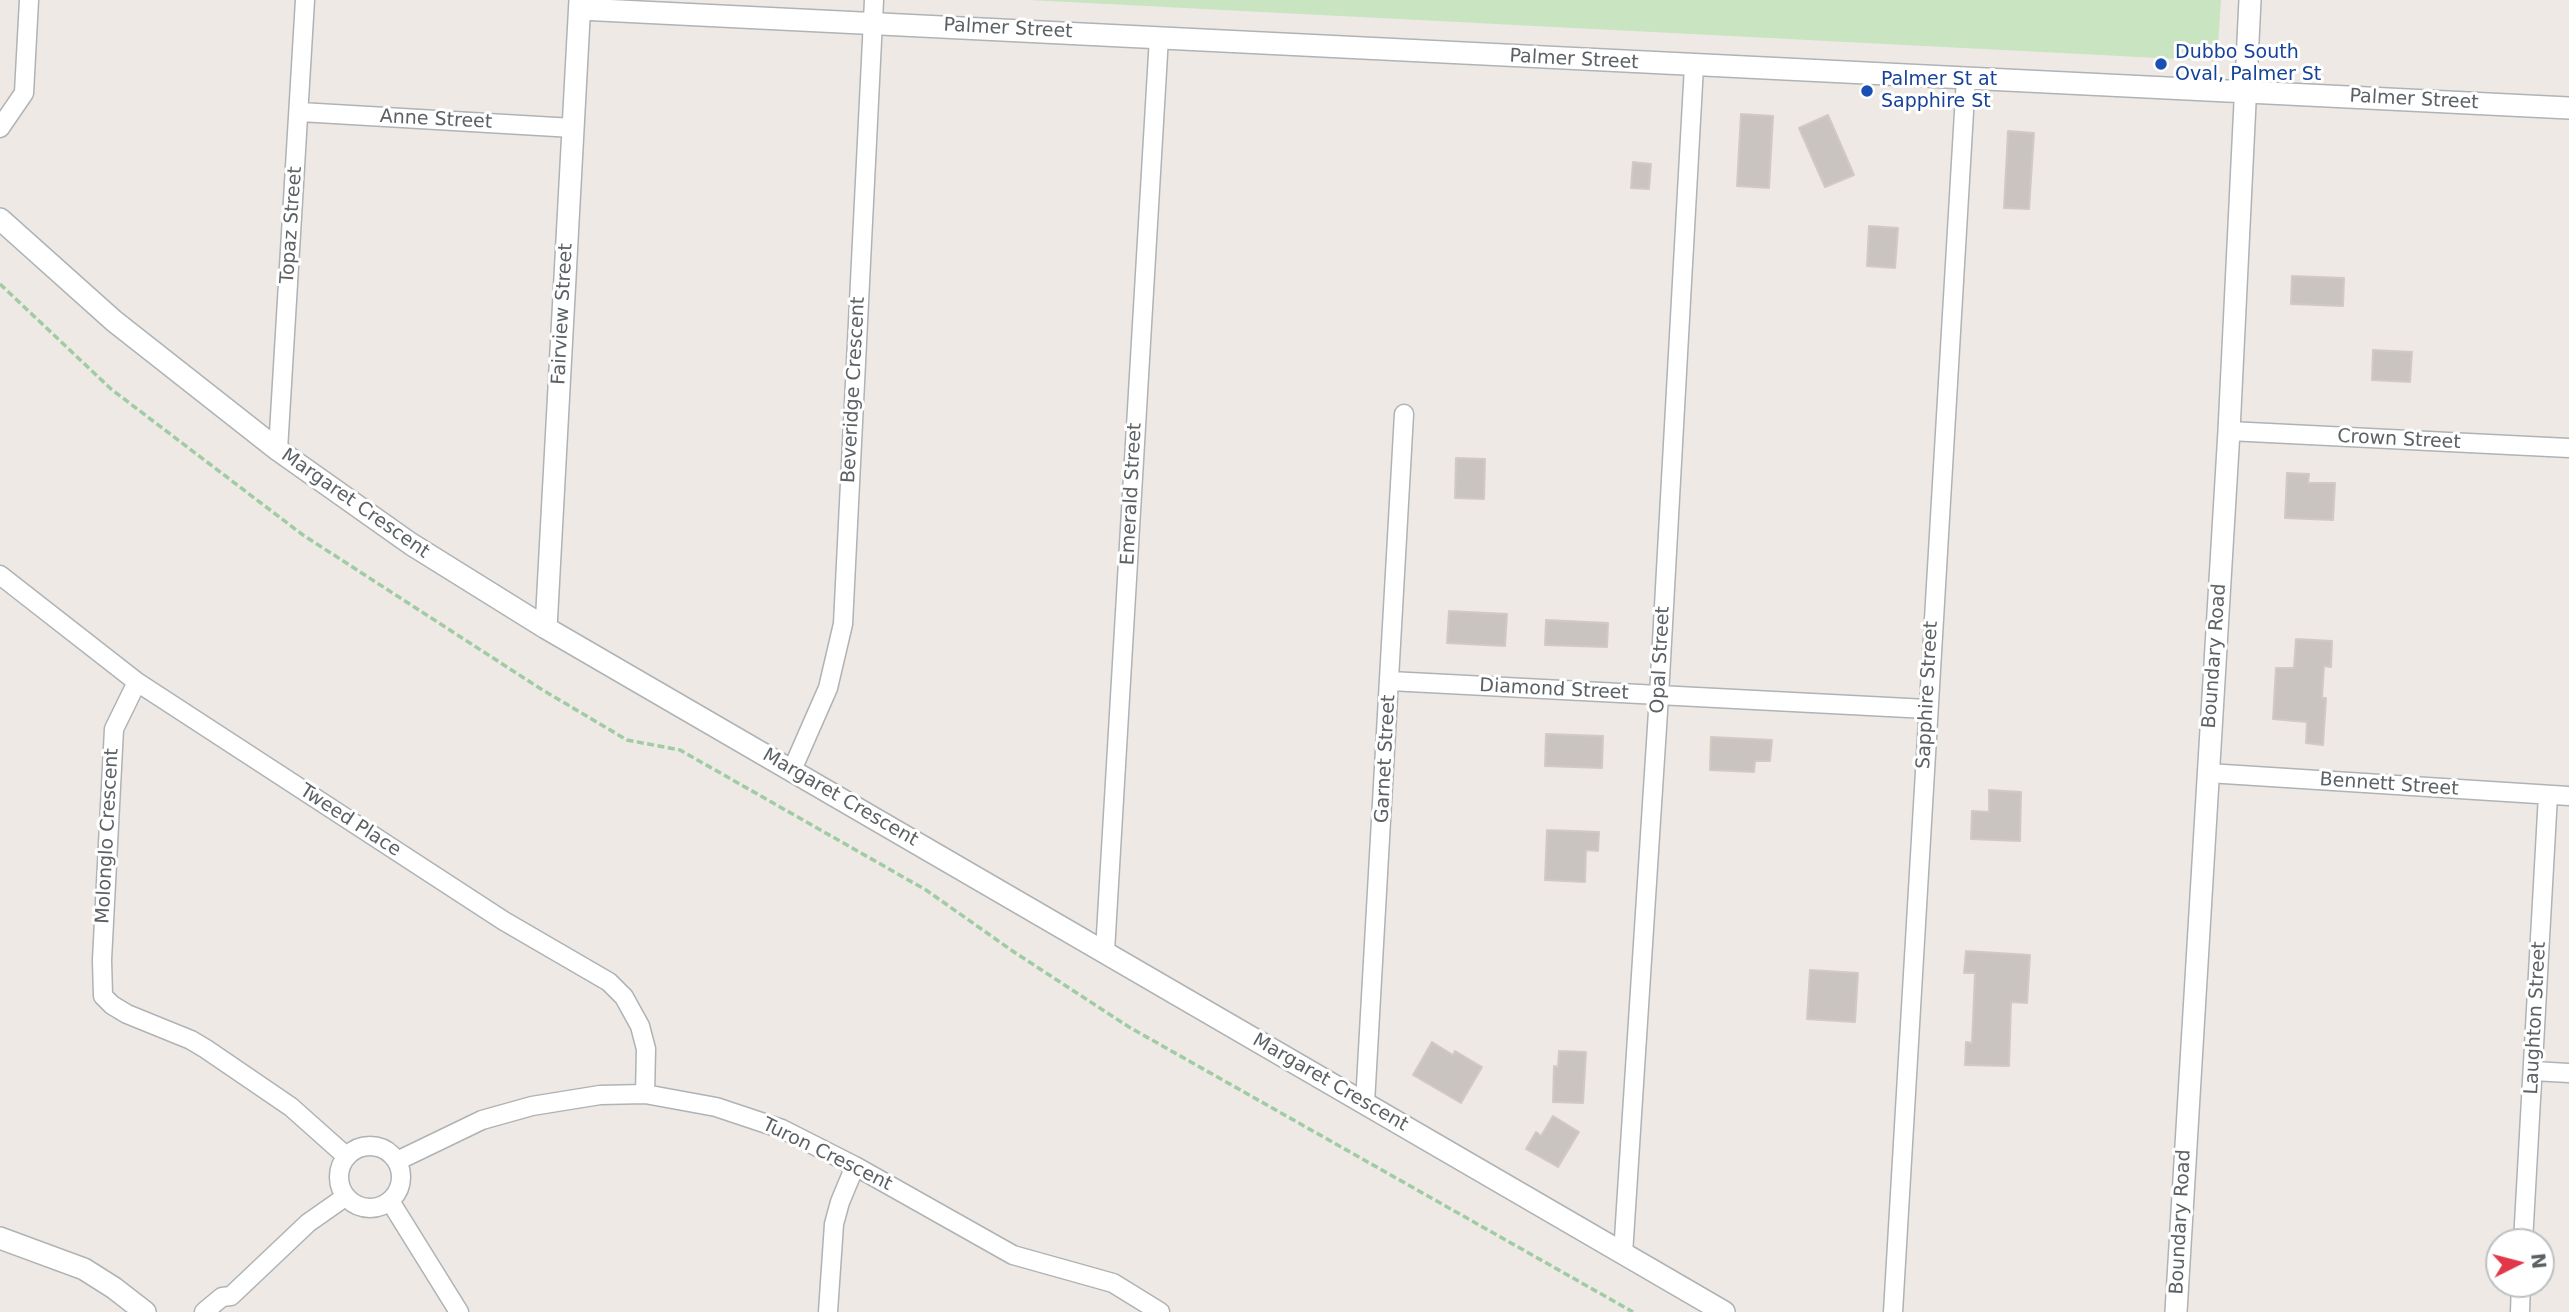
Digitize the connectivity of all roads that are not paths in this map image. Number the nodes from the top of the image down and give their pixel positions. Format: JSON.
{"nodes":[{"id":1,"x":29,"y":0,"type":"edge"},
{"id":2,"x":305,"y":0,"type":"edge"},
{"id":3,"x":874,"y":0,"type":"edge"},
{"id":4,"x":2250,"y":0,"type":"edge"},
{"id":5,"x":580,"y":4,"type":"edge"},
{"id":6,"x":873,"y":23,"type":"junction"},
{"id":7,"x":1158,"y":37,"type":"junction"},
{"id":8,"x":1695,"y":66,"type":"junction"},
{"id":9,"x":1966,"y":78,"type":"junction"},
{"id":10,"x":2245,"y":91,"type":"junction"},
{"id":11,"x":2569,"y":108,"type":"edge"},
{"id":12,"x":300,"y":112,"type":"junction"},
{"id":13,"x":0,"y":128,"type":"edge"},
{"id":14,"x":573,"y":128,"type":"junction"},
{"id":15,"x":0,"y":219,"type":"edge"},
{"id":16,"x":1405,"y":414,"type":"dead end"},
{"id":17,"x":2229,"y":431,"type":"junction"},
{"id":18,"x":2569,"y":448,"type":"edge"},
{"id":19,"x":278,"y":450,"type":"junction"},
{"id":20,"x":0,"y":575,"type":"edge"},
{"id":21,"x":546,"y":628,"type":"junction"},
{"id":22,"x":1390,"y":681,"type":"junction"},
{"id":23,"x":137,"y":682,"type":"junction"},
{"id":24,"x":1659,"y":696,"type":"junction"},
{"id":25,"x":1927,"y":709,"type":"junction"},
{"id":26,"x":792,"y":771,"type":"junction"},
{"id":27,"x":2208,"y":773,"type":"junction"},
{"id":28,"x":2548,"y":795,"type":"junction"},
{"id":29,"x":2569,"y":796,"type":"edge"},
{"id":30,"x":1105,"y":951,"type":"junction"},
{"id":31,"x":2533,"y":1072,"type":"junction"},
{"id":32,"x":2569,"y":1073,"type":"edge"},
{"id":33,"x":645,"y":1094,"type":"junction"},
{"id":34,"x":1365,"y":1103,"type":"junction"},
{"id":35,"x":345,"y":1156,"type":"junction"},
{"id":36,"x":397,"y":1161,"type":"junction"},
{"id":37,"x":855,"y":1166,"type":"junction"},
{"id":38,"x":345,"y":1196,"type":"junction"},
{"id":39,"x":390,"y":1200,"type":"junction"},
{"id":40,"x":2525,"y":1228,"type":"edge"},
{"id":41,"x":0,"y":1238,"type":"edge"},
{"id":42,"x":1623,"y":1254,"type":"junction"},
{"id":43,"x":227,"y":1304,"type":"edge"},
{"id":44,"x":145,"y":1312,"type":"edge"},
{"id":45,"x":204,"y":1312,"type":"edge"},
{"id":46,"x":459,"y":1312,"type":"edge"},
{"id":47,"x":828,"y":1312,"type":"edge"},
{"id":48,"x":1160,"y":1312,"type":"edge"},
{"id":49,"x":1724,"y":1312,"type":"edge"},
{"id":50,"x":1893,"y":1312,"type":"edge"},
{"id":51,"x":2176,"y":1312,"type":"edge"}],
"edges":[{"from":1,"to":13,"type":"street"},
{"from":2,"to":12,"type":"street","name":"Topaz Street"},
{"from":3,"to":6,"type":"street","name":"Beveridge Crescent"},
{"from":4,"to":10,"type":"street","name":"Boundary Road"},
{"from":5,"to":6,"type":"street","name":"Palmer Street"},
{"from":5,"to":14,"type":"street","name":"Fairview Street"},
{"from":6,"to":7,"type":"street","name":"Palmer Street"},
{"from":6,"to":26,"type":"street","name":"Beveridge Crescent"},
{"from":7,"to":8,"type":"street","name":"Palmer Street"},
{"from":7,"to":30,"type":"street","name":"Emerald Street"},
{"from":8,"to":9,"type":"street","name":"Palmer Street"},
{"from":8,"to":24,"type":"street","name":"Opal Street"},
{"from":9,"to":10,"type":"street","name":"Palmer Street"},
{"from":9,"to":25,"type":"street","name":"Sapphire Street"},
{"from":10,"to":11,"type":"street","name":"Palmer Street"},
{"from":10,"to":17,"type":"street","name":"Boundary Road"},
{"from":12,"to":14,"type":"street","name":"Anne Street"},
{"from":12,"to":19,"type":"street","name":"Topaz Street"},
{"from":14,"to":21,"type":"street","name":"Fairview Street"},
{"from":15,"to":19,"type":"street","name":"Margaret Crescent"},
{"from":16,"to":22,"type":"street","name":"Garnet Street"},
{"from":17,"to":18,"type":"street","name":"Crown Street"},
{"from":17,"to":27,"type":"street","name":"Boundary Road"},
{"from":19,"to":21,"type":"street","name":"Margaret Crescent"},
{"from":20,"to":23,"type":"street","name":"Tweed Place"},
{"from":21,"to":26,"type":"street","name":"Margaret Crescent"},
{"from":22,"to":24,"type":"street","name":"Diamond Street"},
{"from":22,"to":34,"type":"street","name":"Garnet Street"},
{"from":23,"to":33,"type":"street","name":"Tweed Place"},
{"from":23,"to":35,"type":"street","name":"Molonglo Crescent"},
{"from":24,"to":25,"type":"street","name":"Diamond Street"},
{"from":24,"to":42,"type":"street","name":"Opal Street"},
{"from":25,"to":50,"type":"street","name":"Sapphire Street"},
{"from":26,"to":30,"type":"street","name":"Margaret Crescent"},
{"from":27,"to":28,"type":"street","name":"Bennett Street"},
{"from":27,"to":51,"type":"street","name":"Boundary Road"},
{"from":28,"to":29,"type":"street","name":"Bennett Street"},
{"from":28,"to":31,"type":"street","name":"Laughton Street"},
{"from":30,"to":34,"type":"street","name":"Margaret Crescent"},
{"from":31,"to":32,"type":"street"},
{"from":31,"to":40,"type":"street","name":"Laughton Street"},
{"from":33,"to":36,"type":"street","name":"Turon Crescent"},
{"from":33,"to":37,"type":"street","name":"Turon Crescent"},
{"from":34,"to":42,"type":"street","name":"Margaret Crescent"},
{"from":35,"to":36,"type":"street"},
{"from":35,"to":38,"type":"street"},
{"from":36,"to":39,"type":"street"},
{"from":37,"to":47,"type":"street"},
{"from":37,"to":48,"type":"street","name":"Turon Crescent"},
{"from":38,"to":39,"type":"street"},
{"from":38,"to":43,"type":"street"},
{"from":39,"to":46,"type":"street"},
{"from":41,"to":44,"type":"street"},
{"from":42,"to":49,"type":"street","name":"Margaret Crescent"},
{"from":43,"to":45,"type":"street"}]}
